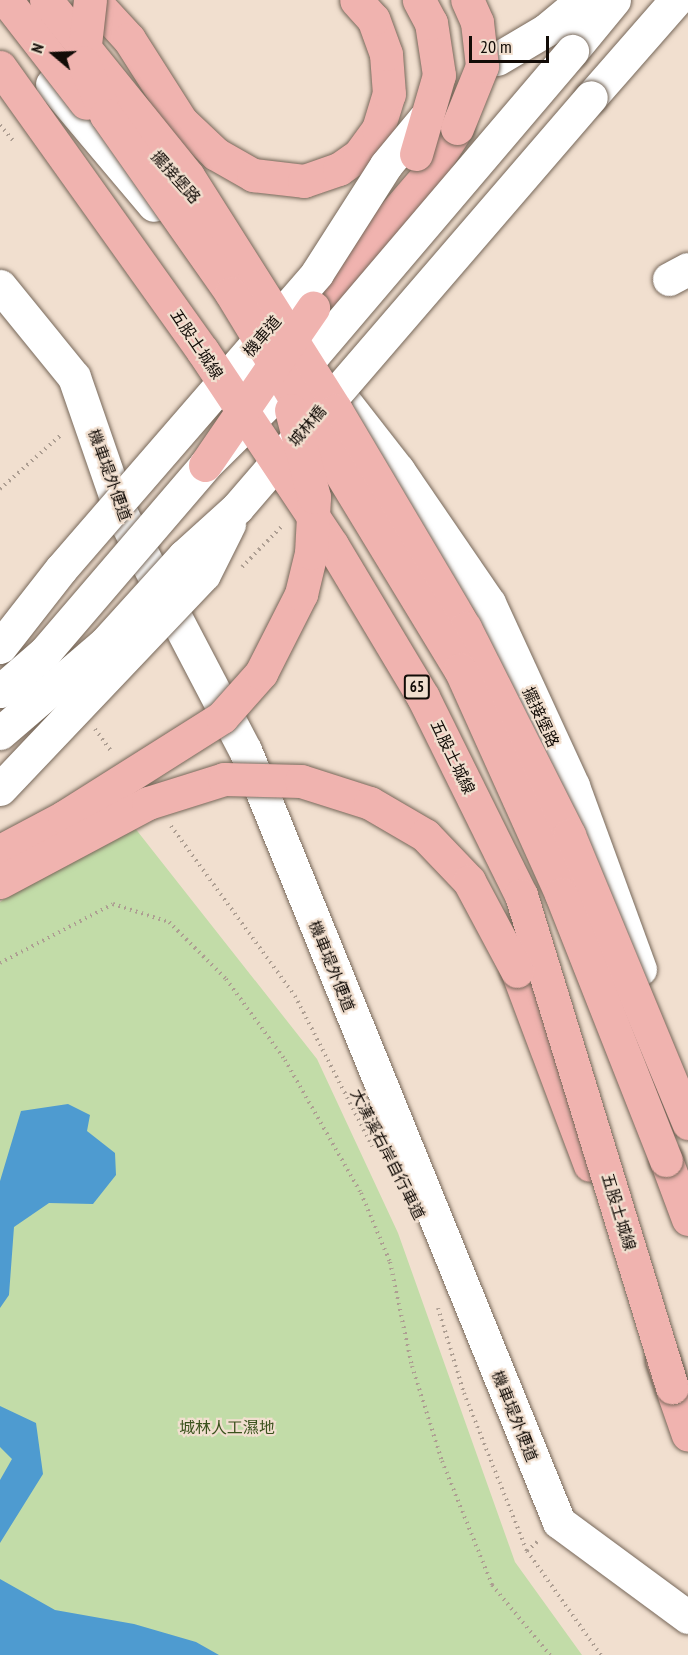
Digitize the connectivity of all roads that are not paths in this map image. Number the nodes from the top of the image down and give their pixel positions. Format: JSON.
{"nodes":[{"id":1,"x":6,"y":0,"type":"edge"},
{"id":2,"x":46,"y":0,"type":"edge"},
{"id":3,"x":91,"y":0,"type":"edge"},
{"id":4,"x":356,"y":0,"type":"edge"},
{"id":5,"x":418,"y":0,"type":"edge"},
{"id":6,"x":467,"y":0,"type":"edge"},
{"id":7,"x":582,"y":0,"type":"edge"},
{"id":8,"x":614,"y":0,"type":"edge"},
{"id":9,"x":676,"y":0,"type":"edge"},
{"id":10,"x":0,"y":9,"type":"edge"},
{"id":11,"x":497,"y":59,"type":"dead end"},
{"id":12,"x":0,"y":67,"type":"edge"},
{"id":13,"x":424,"y":119,"type":"dead end"},
{"id":14,"x":0,"y":286,"type":"edge"},
{"id":15,"x":313,"y":308,"type":"junction"},
{"id":16,"x":322,"y":374,"type":"junction"},
{"id":17,"x":205,"y":465,"type":"junction"},
{"id":18,"x":237,"y":508,"type":"junction"},
{"id":19,"x":0,"y":647,"type":"edge"},
{"id":20,"x":0,"y":692,"type":"edge"},
{"id":21,"x":0,"y":732,"type":"edge"},
{"id":22,"x":0,"y":789,"type":"edge"},
{"id":23,"x":0,"y":851,"type":"edge"},
{"id":24,"x":0,"y":882,"type":"edge"},
{"id":25,"x":688,"y":1098,"type":"edge"},
{"id":26,"x":688,"y":1123,"type":"edge"},
{"id":27,"x":688,"y":1219,"type":"edge"},
{"id":28,"x":672,"y":1387,"type":"junction"},
{"id":29,"x":688,"y":1435,"type":"edge"},
{"id":30,"x":688,"y":1617,"type":"edge"}],
"edges":[{"from":1,"to":16,"type":"street","name":"擺接堡路"},
{"from":1,"to":23,"type":"highway","bridge":true},
{"from":2,"to":26,"type":"highway","bridge":true},
{"from":3,"to":4,"type":"highway"},
{"from":3,"to":27,"type":"highway","bridge":true},
{"from":5,"to":15,"type":"highway","bridge":true},
{"from":6,"to":15,"type":"highway","bridge":true},
{"from":7,"to":11,"type":"street"},
{"from":8,"to":17,"type":"street","bridge":true},
{"from":9,"to":18,"type":"street","name":"城林橋","bridge":true},
{"from":10,"to":16,"type":"street","name":"擺接堡路"},
{"from":12,"to":28,"type":"highway","name":"五股土城線","number":"65","bridge":true},
{"from":13,"to":19,"type":"street","name":"機車道","bridge":true},
{"from":14,"to":30,"type":"street","name":"機車堤外便道"},
{"from":15,"to":17,"type":"highway","bridge":true},
{"from":16,"to":25,"type":"street","name":"擺接堡路"},
{"from":17,"to":20,"type":"street","bridge":true},
{"from":18,"to":21,"type":"street","name":"城林橋","bridge":true},
{"from":18,"to":22,"type":"street","bridge":true},
{"from":24,"to":28,"type":"highway","bridge":true},
{"from":28,"to":29,"type":"highway","name":"五股土城線","number":"65"}]}
